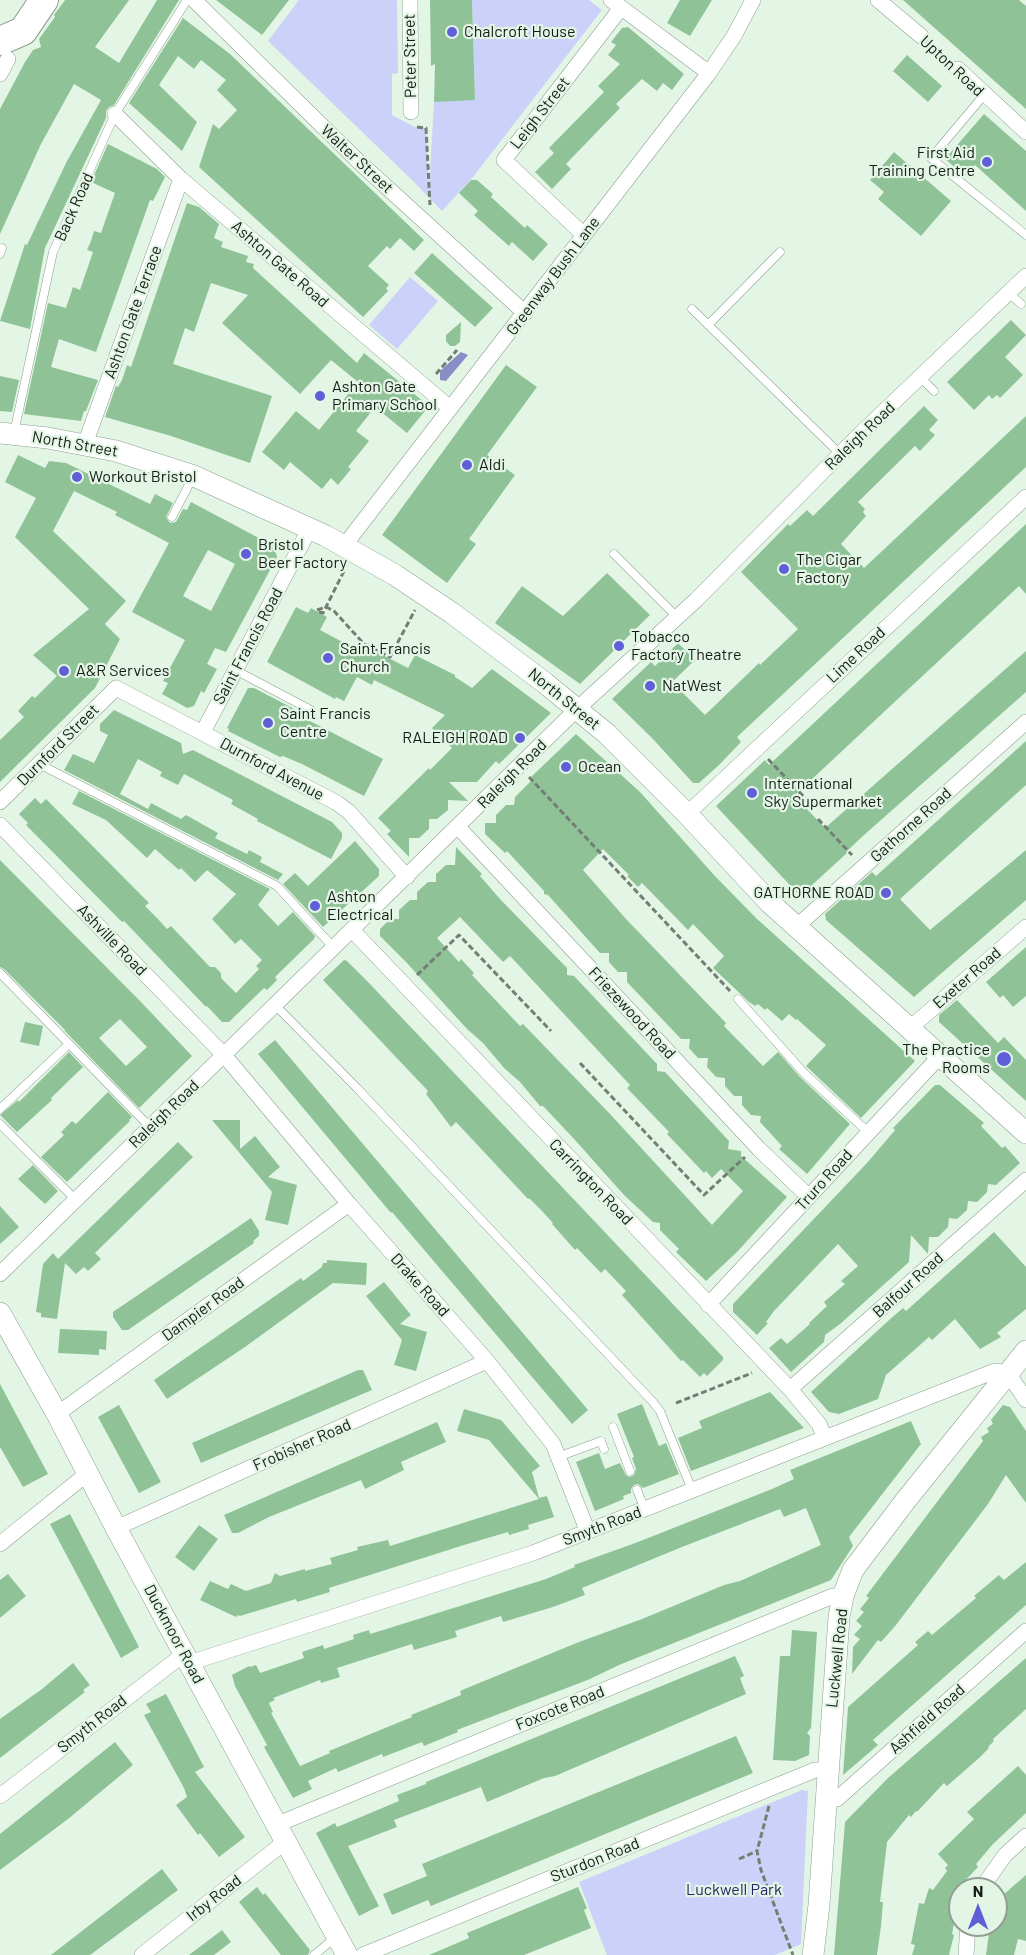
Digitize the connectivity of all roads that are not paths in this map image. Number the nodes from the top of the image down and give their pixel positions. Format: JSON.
{"nodes":[{"id":1,"x":187,"y":0,"type":"edge"},
{"id":2,"x":194,"y":0,"type":"edge"},
{"id":3,"x":410,"y":0,"type":"edge"},
{"id":4,"x":753,"y":0,"type":"edge"},
{"id":5,"x":878,"y":0,"type":"edge"},
{"id":6,"x":616,"y":4,"type":"edge"},
{"id":7,"x":38,"y":9,"type":"edge"},
{"id":8,"x":0,"y":26,"type":"edge"},
{"id":9,"x":921,"y":36,"type":"road end"},
{"id":10,"x":4,"y":50,"type":"edge"},
{"id":11,"x":958,"y":69,"type":"road end"},
{"id":12,"x":709,"y":73,"type":"junction"},
{"id":13,"x":0,"y":74,"type":"edge"},
{"id":14,"x":984,"y":95,"type":"junction"},
{"id":15,"x":115,"y":114,"type":"junction"},
{"id":16,"x":413,"y":120,"type":"road end"},
{"id":17,"x":1026,"y":132,"type":"edge"},
{"id":18,"x":182,"y":179,"type":"junction"},
{"id":19,"x":1026,"y":234,"type":"edge"},
{"id":20,"x":585,"y":235,"type":"junction"},
{"id":21,"x":780,"y":252,"type":"dead end"},
{"id":22,"x":1026,"y":276,"type":"edge"},
{"id":23,"x":1009,"y":293,"type":"junction"},
{"id":24,"x":1021,"y":304,"type":"dead end"},
{"id":25,"x":692,"y":309,"type":"dead end"},
{"id":26,"x":525,"y":313,"type":"junction"},
{"id":27,"x":708,"y":325,"type":"junction"},
{"id":28,"x":921,"y":378,"type":"junction"},
{"id":29,"x":934,"y":392,"type":"dead end"},
{"id":30,"x":450,"y":408,"type":"junction"},
{"id":31,"x":7,"y":434,"type":"edge"},
{"id":32,"x":85,"y":444,"type":"junction"},
{"id":33,"x":840,"y":454,"type":"junction"},
{"id":34,"x":194,"y":476,"type":"junction"},
{"id":35,"x":1026,"y":497,"type":"edge"},
{"id":36,"x":172,"y":518,"type":"dead end"},
{"id":37,"x":310,"y":528,"type":"junction"},
{"id":38,"x":344,"y":546,"type":"junction"},
{"id":39,"x":614,"y":554,"type":"dead end"},
{"id":40,"x":677,"y":616,"type":"junction"},
{"id":41,"x":235,"y":670,"type":"junction"},
{"id":42,"x":116,"y":688,"type":"joint"},
{"id":43,"x":578,"y":709,"type":"junction"},
{"id":44,"x":311,"y":710,"type":"dead end"},
{"id":45,"x":1026,"y":722,"type":"edge"},
{"id":46,"x":203,"y":732,"type":"junction"},
{"id":47,"x":39,"y":764,"type":"junction"},
{"id":48,"x":0,"y":802,"type":"edge"},
{"id":49,"x":687,"y":814,"type":"junction"},
{"id":50,"x":0,"y":825,"type":"edge"},
{"id":51,"x":458,"y":827,"type":"junction"},
{"id":52,"x":407,"y":877,"type":"junction"},
{"id":53,"x":796,"y":927,"type":"junction"},
{"id":54,"x":1026,"y":927,"type":"edge"},
{"id":55,"x":352,"y":930,"type":"junction"},
{"id":56,"x":333,"y":947,"type":"junction"},
{"id":57,"x":0,"y":974,"type":"edge"},
{"id":58,"x":738,"y":999,"type":"road end"},
{"id":59,"x":275,"y":1005,"type":"junction"},
{"id":60,"x":909,"y":1029,"type":"junction"},
{"id":61,"x":69,"y":1044,"type":"junction"},
{"id":62,"x":224,"y":1055,"type":"junction"},
{"id":63,"x":940,"y":1056,"type":"junction"},
{"id":64,"x":0,"y":1109,"type":"edge"},
{"id":65,"x":0,"y":1124,"type":"edge"},
{"id":66,"x":150,"y":1127,"type":"junction"},
{"id":67,"x":867,"y":1132,"type":"junction"},
{"id":68,"x":1026,"y":1133,"type":"edge"},
{"id":69,"x":1026,"y":1180,"type":"edge"},
{"id":70,"x":809,"y":1197,"type":"junction"},
{"id":71,"x":76,"y":1200,"type":"junction"},
{"id":72,"x":349,"y":1204,"type":"junction"},
{"id":73,"x":0,"y":1274,"type":"edge"},
{"id":74,"x":708,"y":1305,"type":"junction"},
{"id":75,"x":1,"y":1316,"type":"edge"},
{"id":76,"x":1026,"y":1351,"type":"edge"},
{"id":77,"x":487,"y":1361,"type":"junction"},
{"id":78,"x":1008,"y":1373,"type":"junction"},
{"id":79,"x":790,"y":1389,"type":"junction"},
{"id":80,"x":1026,"y":1400,"type":"edge"},
{"id":81,"x":57,"y":1414,"type":"junction"},
{"id":82,"x":613,"y":1427,"type":"dead end"},
{"id":83,"x":825,"y":1438,"type":"junction"},
{"id":84,"x":604,"y":1449,"type":"dead end"},
{"id":85,"x":558,"y":1457,"type":"junction"},
{"id":86,"x":630,"y":1471,"type":"dead end"},
{"id":87,"x":88,"y":1473,"type":"junction"},
{"id":88,"x":637,"y":1490,"type":"dead end"},
{"id":89,"x":692,"y":1490,"type":"junction"},
{"id":90,"x":645,"y":1509,"type":"junction"},
{"id":91,"x":116,"y":1528,"type":"junction"},
{"id":92,"x":588,"y":1532,"type":"junction"},
{"id":93,"x":0,"y":1544,"type":"edge"},
{"id":94,"x":843,"y":1596,"type":"junction"},
{"id":95,"x":1026,"y":1631,"type":"edge"},
{"id":96,"x":187,"y":1659,"type":"junction"},
{"id":97,"x":827,"y":1770,"type":"junction"},
{"id":98,"x":0,"y":1796,"type":"edge"},
{"id":99,"x":825,"y":1799,"type":"junction"},
{"id":100,"x":282,"y":1833,"type":"junction"},
{"id":101,"x":1026,"y":1836,"type":"edge"},
{"id":102,"x":990,"y":1877,"type":"edge"},
{"id":103,"x":967,"y":1937,"type":"edge"},
{"id":104,"x":342,"y":1946,"type":"edge"},
{"id":105,"x":142,"y":1955,"type":"edge"},
{"id":106,"x":314,"y":1955,"type":"edge"},
{"id":107,"x":363,"y":1955,"type":"edge"},
{"id":108,"x":813,"y":1955,"type":"edge"},
{"id":109,"x":966,"y":1955,"type":"edge"}],
"edges":[{"from":1,"to":15,"type":"lane","name":"Back Road"},
{"from":2,"to":26,"type":"street","name":"Walter Street"},
{"from":3,"to":16,"type":"street","name":"Peter Street"},
{"from":4,"to":12,"type":"street","name":"Greenway Bush Lane"},
{"from":5,"to":9,"type":"street","name":"Upton Road"},
{"from":6,"to":12,"type":"street"},
{"from":6,"to":20,"type":"street","name":"Leigh Street"},
{"from":7,"to":8,"type":"highway"},
{"from":7,"to":10,"type":"highway"},
{"from":10,"to":13,"type":"street"},
{"from":11,"to":14,"type":"street","name":"Upton Road"},
{"from":12,"to":20,"type":"street","name":"Greenway Bush Lane"},
{"from":14,"to":17,"type":"street","name":"Upton Road"},
{"from":14,"to":19,"type":"lane"},
{"from":15,"to":18,"type":"street","name":"Ashton Gate Road"},
{"from":15,"to":31,"type":"lane","name":"Back Road"},
{"from":18,"to":30,"type":"street","name":"Ashton Gate Road"},
{"from":18,"to":32,"type":"street","name":"Ashton Gate Terrace"},
{"from":20,"to":26,"type":"street","name":"Greenway Bush Lane"},
{"from":21,"to":27,"type":"lane"},
{"from":22,"to":23,"type":"street","name":"Raleigh Road"},
{"from":23,"to":24,"type":"lane"},
{"from":23,"to":28,"type":"street","name":"Raleigh Road"},
{"from":25,"to":27,"type":"lane"},
{"from":26,"to":30,"type":"street","name":"Greenway Bush Lane"},
{"from":27,"to":33,"type":"lane"},
{"from":28,"to":29,"type":"lane"},
{"from":28,"to":33,"type":"street","name":"Raleigh Road"},
{"from":30,"to":38,"type":"street","name":"Greenway Bush Lane"},
{"from":31,"to":32,"type":"street","name":"North Street"},
{"from":32,"to":34,"type":"street","name":"North Street"},
{"from":33,"to":40,"type":"street","name":"Raleigh Road"},
{"from":34,"to":36,"type":"lane"},
{"from":34,"to":37,"type":"street","name":"North Street"},
{"from":35,"to":49,"type":"street","name":"Lime Road"},
{"from":37,"to":38,"type":"street","name":"North Street"},
{"from":37,"to":41,"type":"street","name":"Saint Francis Road"},
{"from":38,"to":43,"type":"street","name":"North Street"},
{"from":39,"to":40,"type":"lane"},
{"from":40,"to":43,"type":"street","name":"Raleigh Road"},
{"from":41,"to":44,"type":"lane"},
{"from":41,"to":46,"type":"street","name":"Saint Francis Road"},
{"from":42,"to":46,"type":"street","name":"Durnford Avenue"},
{"from":42,"to":47,"type":"street","name":"Durnford Street"},
{"from":43,"to":49,"type":"street","name":"North Street"},
{"from":43,"to":51,"type":"street","name":"Raleigh Road"},
{"from":45,"to":53,"type":"street","name":"Gathorne Road"},
{"from":46,"to":52,"type":"street","name":"Durnford Avenue"},
{"from":47,"to":48,"type":"street","name":"Durnford Street"},
{"from":47,"to":56,"type":"lane"},
{"from":49,"to":53,"type":"street","name":"North Street"},
{"from":50,"to":62,"type":"street","name":"Ashville Road"},
{"from":51,"to":52,"type":"street","name":"Raleigh Road"},
{"from":51,"to":70,"type":"street","name":"Friezewood Road"},
{"from":52,"to":55,"type":"street","name":"Raleigh Road"},
{"from":53,"to":60,"type":"street","name":"North Street"},
{"from":54,"to":60,"type":"street","name":"Exeter Road"},
{"from":55,"to":56,"type":"street","name":"Raleigh Road"},
{"from":55,"to":74,"type":"street","name":"Carrington Road"},
{"from":56,"to":59,"type":"street","name":"Raleigh Road"},
{"from":57,"to":61,"type":"lane"},
{"from":58,"to":67,"type":"lane"},
{"from":59,"to":62,"type":"street","name":"Raleigh Road"},
{"from":59,"to":89,"type":"lane"},
{"from":60,"to":63,"type":"street","name":"North Street"},
{"from":61,"to":64,"type":"lane"},
{"from":61,"to":66,"type":"lane"},
{"from":62,"to":66,"type":"street","name":"Raleigh Road"},
{"from":62,"to":72,"type":"street","name":"Drake Road"},
{"from":63,"to":67,"type":"street","name":"Truro Road"},
{"from":63,"to":68,"type":"street","name":"North Street"},
{"from":65,"to":71,"type":"lane"},
{"from":66,"to":71,"type":"street","name":"Raleigh Road"},
{"from":67,"to":70,"type":"street","name":"Truro Road"},
{"from":69,"to":79,"type":"street","name":"Balfour Road"},
{"from":70,"to":74,"type":"street","name":"Truro Road"},
{"from":71,"to":73,"type":"street","name":"Raleigh Road"},
{"from":72,"to":77,"type":"street","name":"Drake Road"},
{"from":72,"to":81,"type":"street","name":"Dampier Road"},
{"from":74,"to":79,"type":"street","name":"Carrington Road"},
{"from":75,"to":81,"type":"street","name":"Duckmoor Road"},
{"from":76,"to":78,"type":"street","name":"Luckwell Road"},
{"from":77,"to":85,"type":"street","name":"Drake Road"},
{"from":77,"to":91,"type":"street","name":"Frobisher Road"},
{"from":78,"to":80,"type":"street"},
{"from":78,"to":83,"type":"street","name":"Smyth Road"},
{"from":78,"to":94,"type":"street","name":"Luckwell Road"},
{"from":79,"to":83,"type":"street","name":"Carrington Road"},
{"from":81,"to":87,"type":"street","name":"Duckmoor Road"},
{"from":82,"to":86,"type":"lane"},
{"from":83,"to":89,"type":"street","name":"Smyth Road"},
{"from":84,"to":85,"type":"lane"},
{"from":85,"to":92,"type":"street","name":"Drake Road"},
{"from":87,"to":91,"type":"street","name":"Duckmoor Road"},
{"from":87,"to":93,"type":"street"},
{"from":88,"to":90,"type":"lane"},
{"from":89,"to":90,"type":"street","name":"Smyth Road"},
{"from":90,"to":92,"type":"street","name":"Smyth Road"},
{"from":91,"to":96,"type":"street","name":"Duckmoor Road"},
{"from":92,"to":96,"type":"street","name":"Smyth Road"},
{"from":94,"to":97,"type":"street","name":"Luckwell Road"},
{"from":94,"to":100,"type":"street","name":"Foxcote Road"},
{"from":95,"to":99,"type":"street","name":"Ashfield Road"},
{"from":96,"to":98,"type":"street","name":"Smyth Road"},
{"from":96,"to":100,"type":"street","name":"Duckmoor Road"},
{"from":97,"to":99,"type":"street","name":"Luckwell Road"},
{"from":97,"to":107,"type":"street","name":"Sturdon Road"},
{"from":99,"to":108,"type":"street","name":"Luckwell Road"},
{"from":100,"to":104,"type":"street","name":"Duckmoor Road"},
{"from":100,"to":105,"type":"street","name":"Irby Road"},
{"from":101,"to":102,"type":"street"},
{"from":103,"to":109,"type":"street"},
{"from":104,"to":106,"type":"lane"}]}
